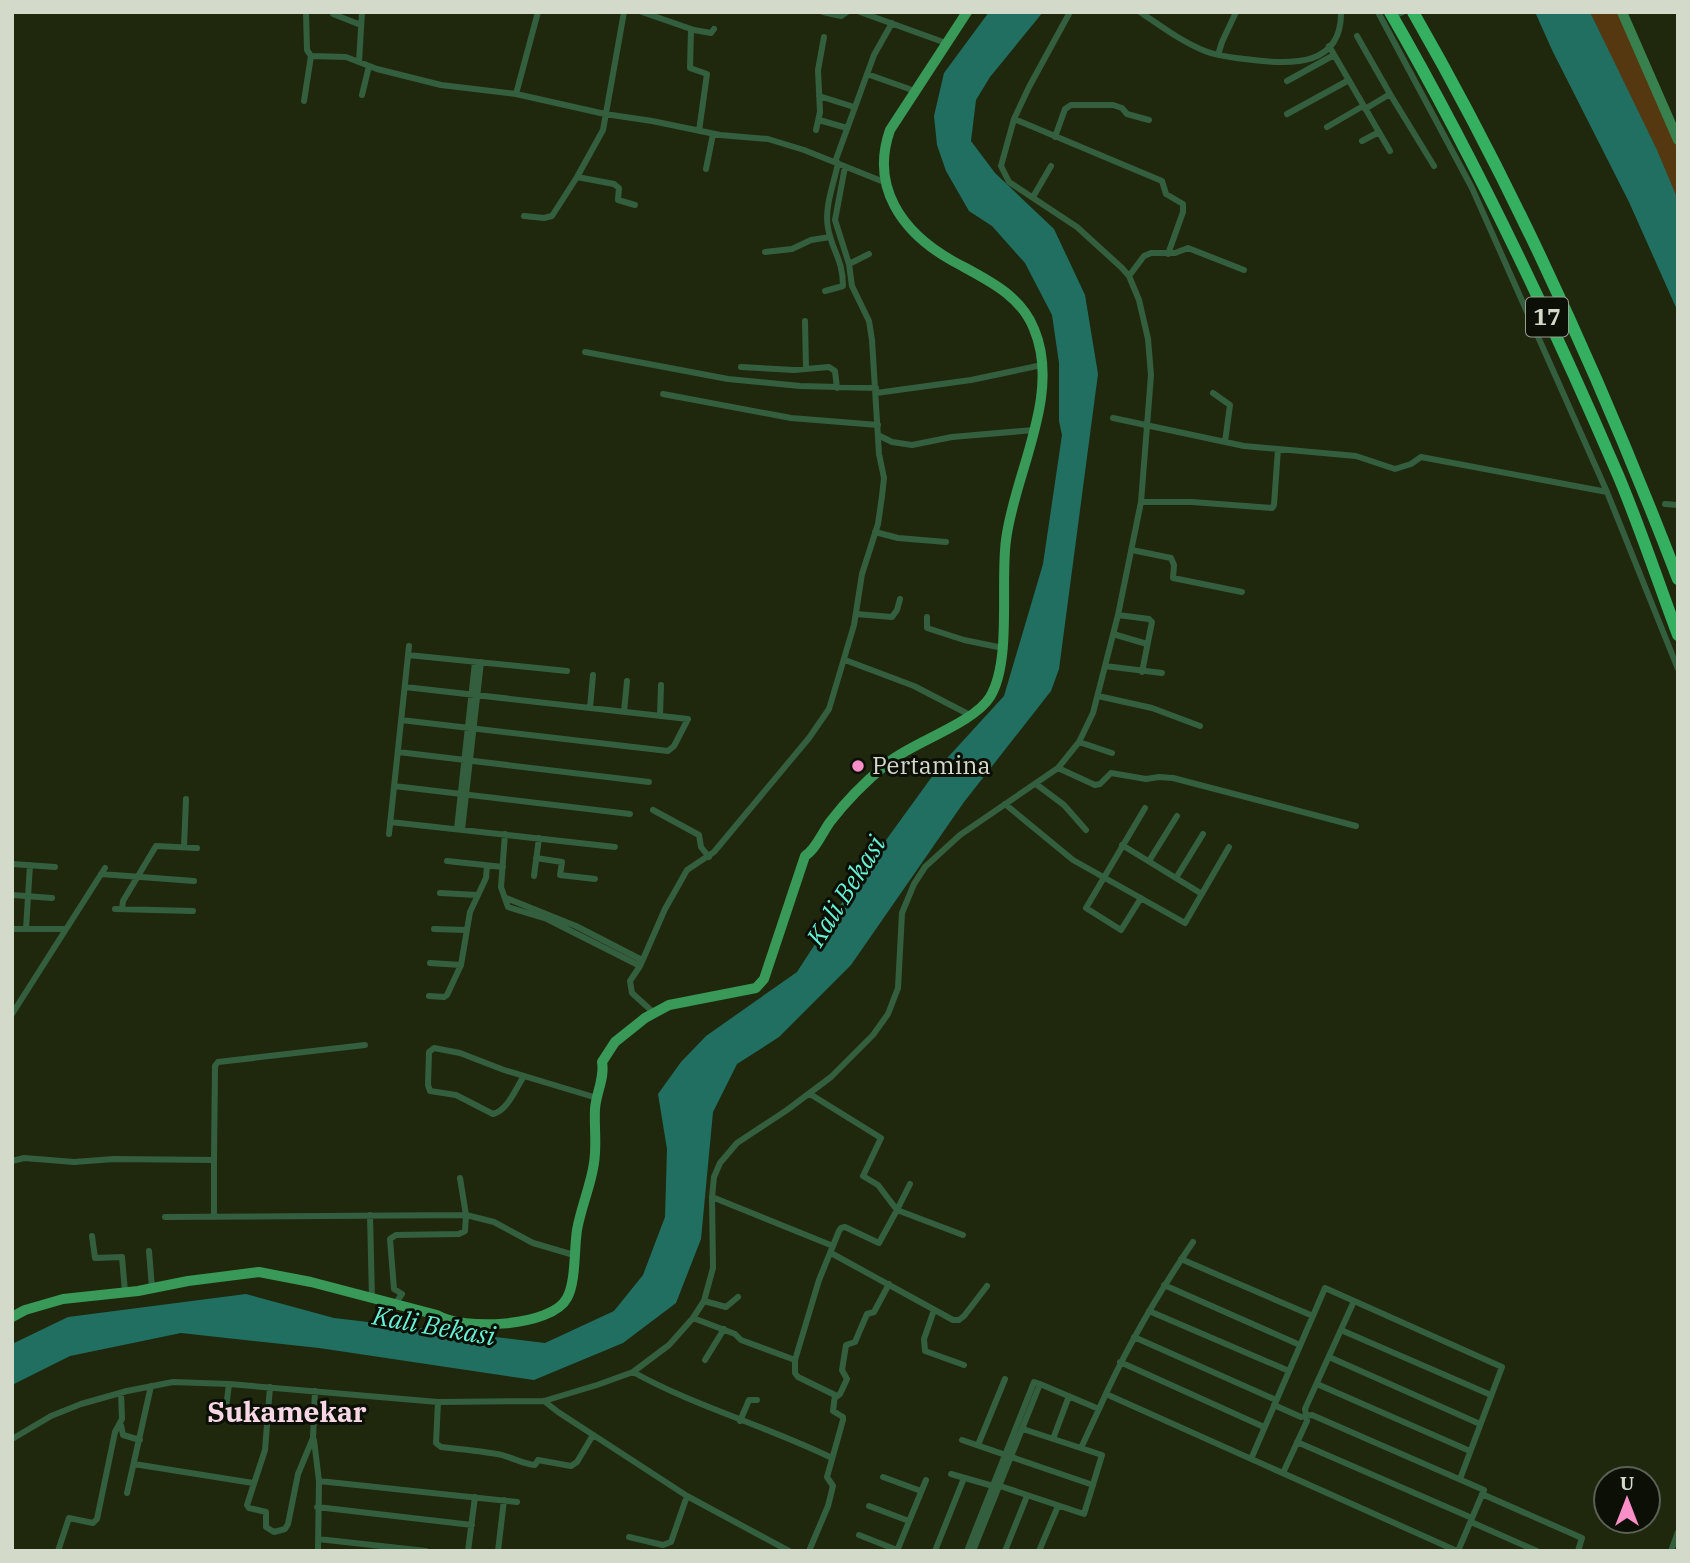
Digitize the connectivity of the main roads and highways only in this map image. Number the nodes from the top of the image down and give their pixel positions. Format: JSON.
{"nodes":[{"id":1,"x":967,"y":12,"type":"edge"},
{"id":2,"x":1413,"y":12,"type":"edge"},
{"id":3,"x":1386,"y":17,"type":"edge"},
{"id":4,"x":1678,"y":579,"type":"edge"},
{"id":5,"x":1678,"y":635,"type":"edge"},
{"id":6,"x":12,"y":1317,"type":"edge"}],
"edges":[{"from":1,"to":6,"type":"main road"},
{"from":2,"to":4,"type":"highway","number":"17"},
{"from":3,"to":5,"type":"highway","number":"17"}]}
